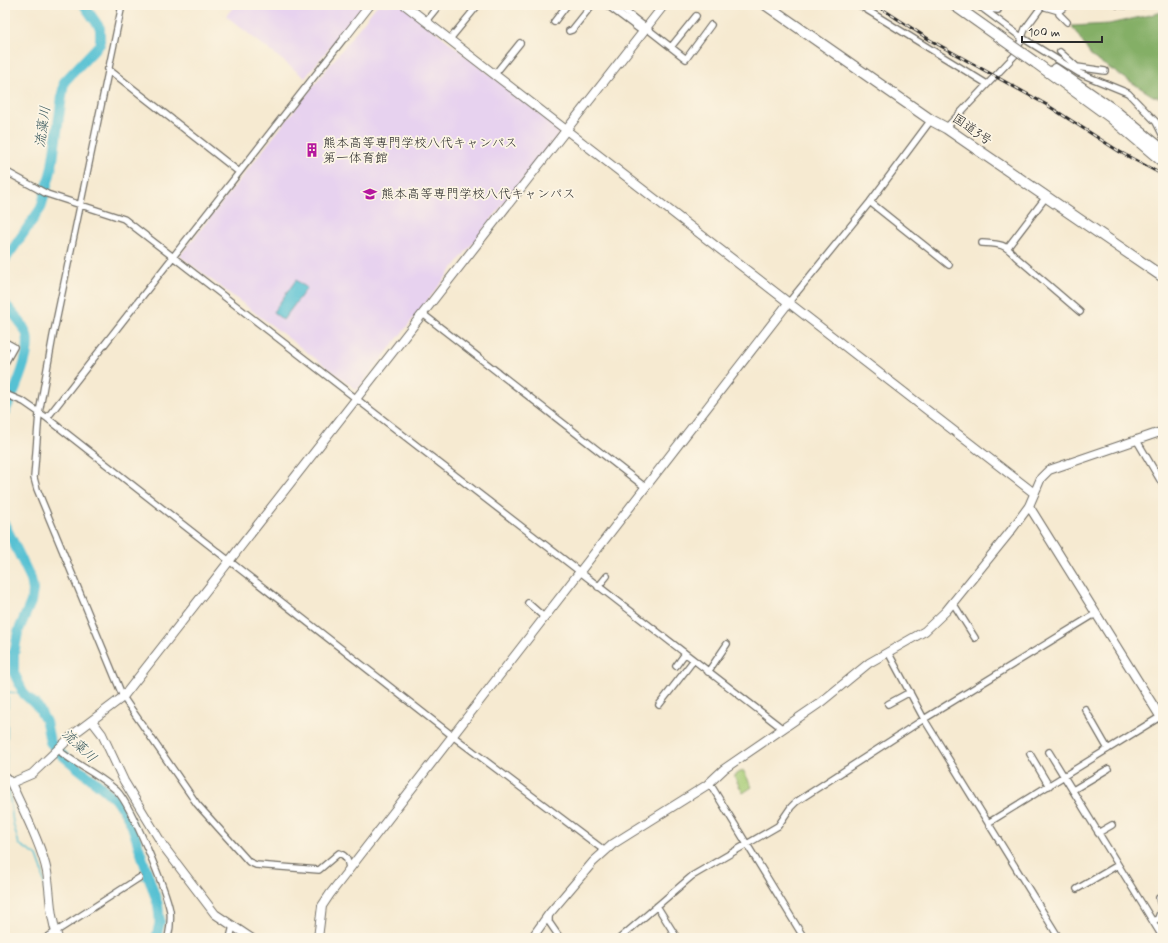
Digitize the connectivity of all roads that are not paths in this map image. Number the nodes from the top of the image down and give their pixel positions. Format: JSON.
{"nodes":[{"id":1,"x":122,"y":5,"type":"edge"},
{"id":2,"x":370,"y":5,"type":"edge"},
{"id":3,"x":405,"y":5,"type":"edge"},
{"id":4,"x":439,"y":5,"type":"edge"},
{"id":5,"x":478,"y":5,"type":"edge"},
{"id":6,"x":567,"y":5,"type":"edge"},
{"id":7,"x":592,"y":5,"type":"edge"},
{"id":8,"x":617,"y":5,"type":"edge"},
{"id":9,"x":664,"y":5,"type":"edge"},
{"id":10,"x":766,"y":5,"type":"edge"},
{"id":11,"x":859,"y":5,"type":"edge"},
{"id":12,"x":954,"y":5,"type":"edge"},
{"id":13,"x":962,"y":5,"type":"edge"},
{"id":14,"x":1067,"y":5,"type":"edge"},
{"id":15,"x":1118,"y":5,"type":"edge"},
{"id":16,"x":1143,"y":5,"type":"edge"},
{"id":17,"x":609,"y":6,"type":"edge"},
{"id":18,"x":1041,"y":6,"type":"edge"},
{"id":19,"x":979,"y":7,"type":"edge"},
{"id":20,"x":998,"y":10,"type":"dead end"},
{"id":21,"x":1059,"y":11,"type":"junction"},
{"id":22,"x":696,"y":16,"type":"dead end"},
{"id":23,"x":426,"y":21,"type":"junction"},
{"id":24,"x":554,"y":22,"type":"dead end"},
{"id":25,"x":1067,"y":22,"type":"dead end"},
{"id":26,"x":712,"y":25,"type":"dead end"},
{"id":27,"x":645,"y":30,"type":"junction"},
{"id":28,"x":569,"y":32,"type":"dead end"},
{"id":29,"x":345,"y":37,"type":"joint"},
{"id":30,"x":1021,"y":37,"type":"junction"},
{"id":31,"x":450,"y":39,"type":"junction"},
{"id":32,"x":520,"y":43,"type":"dead end"},
{"id":33,"x":670,"y":47,"type":"junction"},
{"id":34,"x":1060,"y":52,"type":"dead end"},
{"id":35,"x":1037,"y":60,"type":"junction"},
{"id":36,"x":1075,"y":68,"type":"junction"},
{"id":37,"x":108,"y":69,"type":"junction"},
{"id":38,"x":1105,"y":71,"type":"dead end"},
{"id":39,"x":495,"y":74,"type":"junction"},
{"id":40,"x":988,"y":84,"type":"junction"},
{"id":41,"x":931,"y":120,"type":"junction"},
{"id":42,"x":946,"y":128,"type":"junction"},
{"id":43,"x":567,"y":129,"type":"junction"},
{"id":44,"x":1162,"y":133,"type":"edge"},
{"id":45,"x":1163,"y":150,"type":"edge"},
{"id":46,"x":1163,"y":162,"type":"edge"},
{"id":47,"x":5,"y":171,"type":"edge"},
{"id":48,"x":239,"y":172,"type":"junction"},
{"id":49,"x":1046,"y":197,"type":"junction"},
{"id":50,"x":870,"y":202,"type":"junction"},
{"id":51,"x":80,"y":205,"type":"junction"},
{"id":52,"x":982,"y":243,"type":"dead end"},
{"id":53,"x":1008,"y":248,"type":"junction"},
{"id":54,"x":173,"y":256,"type":"junction"},
{"id":55,"x":949,"y":265,"type":"dead end"},
{"id":56,"x":1163,"y":277,"type":"edge"},
{"id":57,"x":789,"y":302,"type":"junction"},
{"id":58,"x":1080,"y":312,"type":"dead end"},
{"id":59,"x":423,"y":314,"type":"junction"},
{"id":60,"x":5,"y":342,"type":"edge"},
{"id":61,"x":5,"y":363,"type":"edge"},
{"id":62,"x":5,"y":394,"type":"edge"},
{"id":63,"x":356,"y":400,"type":"junction"},
{"id":64,"x":39,"y":413,"type":"junction"},
{"id":65,"x":47,"y":418,"type":"junction"},
{"id":66,"x":1160,"y":432,"type":"edge"},
{"id":67,"x":1136,"y":439,"type":"junction"},
{"id":68,"x":1163,"y":485,"type":"edge"},
{"id":69,"x":645,"y":487,"type":"junction"},
{"id":70,"x":1034,"y":493,"type":"junction"},
{"id":71,"x":1029,"y":506,"type":"junction"},
{"id":72,"x":230,"y":560,"type":"junction"},
{"id":73,"x":579,"y":573,"type":"junction"},
{"id":74,"x":607,"y":576,"type":"dead end"},
{"id":75,"x":598,"y":587,"type":"junction"},
{"id":76,"x":528,"y":602,"type":"dead end"},
{"id":77,"x":953,"y":603,"type":"junction"},
{"id":78,"x":1095,"y":614,"type":"junction"},
{"id":79,"x":544,"y":618,"type":"junction"},
{"id":80,"x":975,"y":638,"type":"dead end"},
{"id":81,"x":727,"y":644,"type":"dead end"},
{"id":82,"x":888,"y":652,"type":"junction"},
{"id":83,"x":684,"y":655,"type":"junction"},
{"id":84,"x":693,"y":661,"type":"junction"},
{"id":85,"x":676,"y":666,"type":"dead end"},
{"id":86,"x":708,"y":672,"type":"junction"},
{"id":87,"x":910,"y":692,"type":"junction"},
{"id":88,"x":123,"y":697,"type":"junction"},
{"id":89,"x":888,"y":704,"type":"dead end"},
{"id":90,"x":659,"y":705,"type":"dead end"},
{"id":91,"x":1085,"y":709,"type":"dead end"},
{"id":92,"x":1162,"y":718,"type":"edge"},
{"id":93,"x":924,"y":719,"type":"junction"},
{"id":94,"x":92,"y":721,"type":"junction"},
{"id":95,"x":783,"y":730,"type":"junction"},
{"id":96,"x":454,"y":736,"type":"junction"},
{"id":97,"x":59,"y":747,"type":"junction"},
{"id":98,"x":1108,"y":749,"type":"junction"},
{"id":99,"x":1049,"y":752,"type":"dead end"},
{"id":100,"x":1030,"y":754,"type":"dead end"},
{"id":101,"x":1108,"y":769,"type":"dead end"},
{"id":102,"x":1064,"y":776,"type":"junction"},
{"id":103,"x":709,"y":782,"type":"junction"},
{"id":104,"x":7,"y":783,"type":"edge"},
{"id":105,"x":1049,"y":786,"type":"junction"},
{"id":106,"x":1073,"y":790,"type":"junction"},
{"id":107,"x":988,"y":823,"type":"junction"},
{"id":108,"x":1112,"y":825,"type":"dead end"},
{"id":109,"x":1098,"y":832,"type":"junction"},
{"id":110,"x":747,"y":844,"type":"junction"},
{"id":111,"x":605,"y":851,"type":"junction"},
{"id":112,"x":1118,"y":865,"type":"junction"},
{"id":113,"x":349,"y":869,"type":"junction"},
{"id":114,"x":139,"y":878,"type":"dead end"},
{"id":115,"x":1077,"y":889,"type":"dead end"},
{"id":116,"x":1159,"y":898,"type":"dead end"},
{"id":117,"x":657,"y":906,"type":"junction"},
{"id":118,"x":549,"y":914,"type":"junction"},
{"id":119,"x":1153,"y":922,"type":"junction"},
{"id":120,"x":233,"y":926,"type":"junction"},
{"id":121,"x":52,"y":935,"type":"edge"},
{"id":122,"x":168,"y":938,"type":"edge"},
{"id":123,"x":230,"y":938,"type":"edge"},
{"id":124,"x":251,"y":938,"type":"edge"},
{"id":125,"x":318,"y":938,"type":"edge"},
{"id":126,"x":532,"y":938,"type":"edge"},
{"id":127,"x":560,"y":938,"type":"edge"},
{"id":128,"x":620,"y":938,"type":"edge"},
{"id":129,"x":677,"y":938,"type":"edge"},
{"id":130,"x":804,"y":938,"type":"edge"},
{"id":131,"x":1058,"y":938,"type":"edge"},
{"id":132,"x":1163,"y":938,"type":"edge"}],
"edges":[{"from":1,"to":37,"type":"street"},
{"from":2,"to":29,"type":"street"},
{"from":3,"to":23,"type":"street"},
{"from":4,"to":23,"type":"street"},
{"from":5,"to":31,"type":"street"},
{"from":6,"to":24,"type":"street"},
{"from":7,"to":28,"type":"street"},
{"from":8,"to":27,"type":"street"},
{"from":9,"to":27,"type":"street"},
{"from":10,"to":41,"type":"highway","name":"国道3号"},
{"from":11,"to":40,"type":"street"},
{"from":12,"to":35,"type":"highway","bridge":true},
{"from":13,"to":35,"type":"highway"},
{"from":14,"to":21,"type":"street"},
{"from":15,"to":16,"type":"street"},
{"from":17,"to":27,"type":"street"},
{"from":18,"to":21,"type":"street"},
{"from":18,"to":30,"type":"street"},
{"from":19,"to":20,"type":"street"},
{"from":19,"to":30,"type":"street"},
{"from":21,"to":25,"type":"street"},
{"from":22,"to":33,"type":"street"},
{"from":23,"to":31,"type":"street"},
{"from":26,"to":33,"type":"street"},
{"from":27,"to":33,"type":"street"},
{"from":27,"to":43,"type":"street"},
{"from":29,"to":48,"type":"street"},
{"from":30,"to":36,"type":"street"},
{"from":30,"to":40,"type":"street"},
{"from":31,"to":39,"type":"street"},
{"from":32,"to":39,"type":"street"},
{"from":34,"to":36,"type":"street"},
{"from":35,"to":45,"type":"highway"},
{"from":35,"to":46,"type":"highway"},
{"from":36,"to":38,"type":"street"},
{"from":36,"to":44,"type":"street"},
{"from":37,"to":48,"type":"street"},
{"from":37,"to":51,"type":"street"},
{"from":39,"to":43,"type":"street"},
{"from":40,"to":42,"type":"street"},
{"from":41,"to":42,"type":"highway","name":"国道3号"},
{"from":41,"to":50,"type":"street"},
{"from":42,"to":49,"type":"highway","name":"国道3号"},
{"from":43,"to":57,"type":"street"},
{"from":43,"to":59,"type":"street"},
{"from":47,"to":51,"type":"street"},
{"from":48,"to":54,"type":"street"},
{"from":49,"to":53,"type":"street"},
{"from":49,"to":56,"type":"highway","name":"国道3号"},
{"from":50,"to":55,"type":"street"},
{"from":50,"to":57,"type":"street"},
{"from":51,"to":54,"type":"street"},
{"from":51,"to":64,"type":"street"},
{"from":52,"to":53,"type":"street"},
{"from":53,"to":58,"type":"street"},
{"from":54,"to":63,"type":"street"},
{"from":54,"to":65,"type":"street"},
{"from":57,"to":69,"type":"street"},
{"from":57,"to":70,"type":"street"},
{"from":59,"to":63,"type":"street"},
{"from":59,"to":69,"type":"street"},
{"from":60,"to":61,"type":"street"},
{"from":62,"to":64,"type":"street"},
{"from":63,"to":72,"type":"street"},
{"from":63,"to":73,"type":"street"},
{"from":64,"to":65,"type":"street"},
{"from":64,"to":88,"type":"street"},
{"from":65,"to":72,"type":"street"},
{"from":66,"to":67,"type":"street"},
{"from":67,"to":68,"type":"street"},
{"from":67,"to":70,"type":"street"},
{"from":69,"to":73,"type":"street"},
{"from":70,"to":71,"type":"street"},
{"from":71,"to":77,"type":"street"},
{"from":71,"to":78,"type":"street"},
{"from":72,"to":88,"type":"street"},
{"from":72,"to":96,"type":"street"},
{"from":73,"to":75,"type":"street"},
{"from":73,"to":79,"type":"street"},
{"from":74,"to":75,"type":"street"},
{"from":75,"to":83,"type":"street"},
{"from":76,"to":79,"type":"street"},
{"from":77,"to":80,"type":"street"},
{"from":77,"to":82,"type":"street"},
{"from":78,"to":92,"type":"street"},
{"from":78,"to":93,"type":"street"},
{"from":79,"to":96,"type":"street"},
{"from":81,"to":86,"type":"street"},
{"from":82,"to":87,"type":"street"},
{"from":82,"to":95,"type":"street"},
{"from":83,"to":84,"type":"street"},
{"from":83,"to":85,"type":"street"},
{"from":84,"to":86,"type":"street"},
{"from":84,"to":90,"type":"street"},
{"from":86,"to":95,"type":"street"},
{"from":87,"to":89,"type":"street"},
{"from":87,"to":93,"type":"street"},
{"from":88,"to":94,"type":"street"},
{"from":88,"to":113,"type":"street"},
{"from":91,"to":98,"type":"street"},
{"from":92,"to":98,"type":"street"},
{"from":93,"to":107,"type":"street"},
{"from":93,"to":110,"type":"street"},
{"from":94,"to":97,"type":"street"},
{"from":94,"to":120,"type":"street"},
{"from":95,"to":103,"type":"street"},
{"from":96,"to":111,"type":"street"},
{"from":96,"to":113,"type":"street"},
{"from":97,"to":104,"type":"street"},
{"from":97,"to":122,"type":"street"},
{"from":98,"to":102,"type":"street"},
{"from":99,"to":102,"type":"street"},
{"from":100,"to":105,"type":"street"},
{"from":101,"to":106,"type":"street"},
{"from":102,"to":105,"type":"street"},
{"from":102,"to":106,"type":"street"},
{"from":103,"to":110,"type":"street"},
{"from":103,"to":111,"type":"street"},
{"from":104,"to":121,"type":"street"},
{"from":105,"to":107,"type":"street"},
{"from":106,"to":109,"type":"street"},
{"from":107,"to":131,"type":"street"},
{"from":108,"to":109,"type":"street"},
{"from":109,"to":112,"type":"street"},
{"from":110,"to":117,"type":"street"},
{"from":110,"to":130,"type":"street"},
{"from":111,"to":118,"type":"street"},
{"from":112,"to":115,"type":"street"},
{"from":112,"to":119,"type":"street"},
{"from":113,"to":125,"type":"street"},
{"from":114,"to":121,"type":"street"},
{"from":116,"to":119,"type":"street"},
{"from":117,"to":128,"type":"street"},
{"from":117,"to":129,"type":"street"},
{"from":118,"to":126,"type":"street"},
{"from":118,"to":127,"type":"street"},
{"from":119,"to":132,"type":"street"},
{"from":120,"to":123,"type":"street"},
{"from":120,"to":124,"type":"street"}]}
